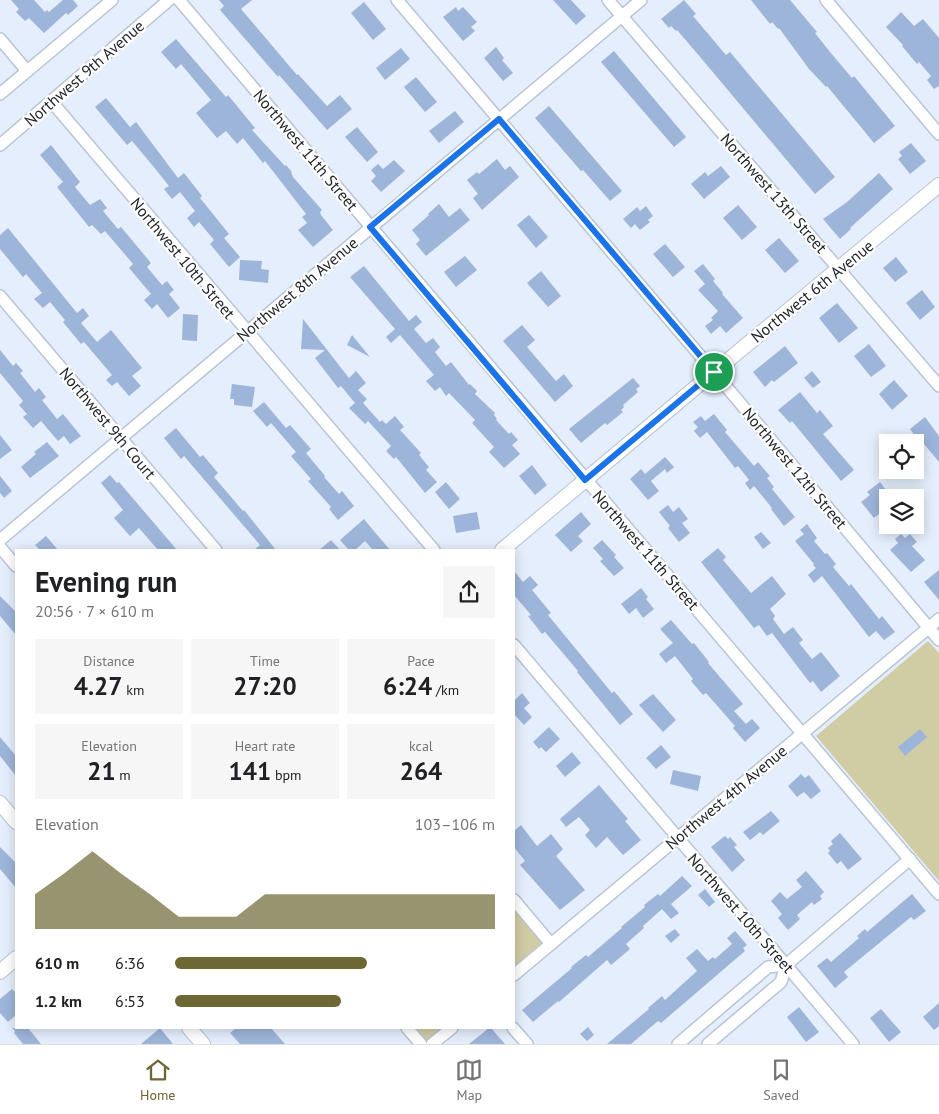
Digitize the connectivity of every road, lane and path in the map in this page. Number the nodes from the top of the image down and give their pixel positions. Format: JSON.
{"nodes":[{"id":1,"x":112,"y":0,"type":"edge"},
{"id":2,"x":169,"y":0,"type":"edge"},
{"id":3,"x":179,"y":0,"type":"edge"},
{"id":4,"x":397,"y":0,"type":"edge"},
{"id":5,"x":608,"y":0,"type":"edge"},
{"id":6,"x":641,"y":0,"type":"edge"},
{"id":7,"x":826,"y":0,"type":"edge"},
{"id":8,"x":622,"y":16,"type":"junction"},
{"id":9,"x":0,"y":38,"type":"edge"},
{"id":10,"x":27,"y":71,"type":"junction"},
{"id":11,"x":0,"y":94,"type":"edge"},
{"id":12,"x":51,"y":101,"type":"junction"},
{"id":13,"x":499,"y":119,"type":"junction"},
{"id":14,"x":939,"y":134,"type":"edge"},
{"id":15,"x":0,"y":145,"type":"edge"},
{"id":16,"x":939,"y":185,"type":"edge"},
{"id":17,"x":370,"y":227,"type":"junction"},
{"id":18,"x":839,"y":269,"type":"junction"},
{"id":19,"x":0,"y":296,"type":"edge"},
{"id":20,"x":247,"y":333,"type":"junction"},
{"id":21,"x":714,"y":372,"type":"junction"},
{"id":22,"x":939,"y":386,"type":"edge"},
{"id":23,"x":122,"y":439,"type":"junction"},
{"id":24,"x":585,"y":480,"type":"junction"},
{"id":25,"x":0,"y":540,"type":"edge"},
{"id":26,"x":0,"y":547,"type":"edge"},
{"id":27,"x":215,"y":549,"type":"edge"},
{"id":28,"x":433,"y":549,"type":"edge"},
{"id":29,"x":503,"y":549,"type":"edge"},
{"id":30,"x":15,"y":565,"type":"edge"},
{"id":31,"x":939,"y":619,"type":"edge"},
{"id":32,"x":929,"y":628,"type":"junction"},
{"id":33,"x":939,"y":640,"type":"edge"},
{"id":34,"x":515,"y":646,"type":"edge"},
{"id":35,"x":803,"y":733,"type":"junction"},
{"id":36,"x":0,"y":803,"type":"edge"},
{"id":37,"x":15,"y":821,"type":"edge"},
{"id":38,"x":677,"y":838,"type":"junction"},
{"id":39,"x":910,"y":859,"type":"junction"},
{"id":40,"x":939,"y":894,"type":"edge"},
{"id":41,"x":515,"y":901,"type":"edge"},
{"id":42,"x":551,"y":944,"type":"junction"},
{"id":43,"x":15,"y":959,"type":"edge"},
{"id":44,"x":786,"y":965,"type":"junction"},
{"id":45,"x":0,"y":972,"type":"edge"},
{"id":46,"x":515,"y":974,"type":"edge"},
{"id":47,"x":190,"y":1029,"type":"edge"},
{"id":48,"x":408,"y":1029,"type":"edge"},
{"id":49,"x":451,"y":1029,"type":"edge"},
{"id":50,"x":514,"y":1029,"type":"edge"},
{"id":51,"x":203,"y":1044,"type":"edge"},
{"id":52,"x":421,"y":1044,"type":"edge"},
{"id":53,"x":432,"y":1044,"type":"edge"},
{"id":54,"x":527,"y":1044,"type":"edge"},
{"id":55,"x":678,"y":1044,"type":"edge"},
{"id":56,"x":708,"y":1044,"type":"edge"},
{"id":57,"x":853,"y":1044,"type":"edge"}],
"edges":[{"from":1,"to":10,"type":"street"},
{"from":2,"to":12,"type":"street","name":"Northwest 9th Avenue"},
{"from":3,"to":17,"type":"street","name":"Northwest 11th Street"},
{"from":4,"to":13,"type":"street","name":"Northwest 12th Street"},
{"from":5,"to":8,"type":"street","name":"Northwest 13th Street"},
{"from":6,"to":8,"type":"street","name":"Northwest 8th Avenue"},
{"from":7,"to":14,"type":"street"},
{"from":8,"to":13,"type":"street","name":"Northwest 8th Avenue"},
{"from":8,"to":18,"type":"street","name":"Northwest 13th Street"},
{"from":9,"to":10,"type":"street"},
{"from":10,"to":11,"type":"street"},
{"from":12,"to":15,"type":"street","name":"Northwest 9th Avenue"},
{"from":12,"to":20,"type":"street","name":"Northwest 10th Street"},
{"from":13,"to":17,"type":"street","name":"Northwest 8th Avenue"},
{"from":13,"to":21,"type":"street","name":"Northwest 12th Street"},
{"from":16,"to":18,"type":"street","name":"Northwest 6th Avenue"},
{"from":17,"to":20,"type":"street","name":"Northwest 8th Avenue"},
{"from":17,"to":24,"type":"street","name":"Northwest 11th Street"},
{"from":18,"to":21,"type":"street","name":"Northwest 6th Avenue"},
{"from":18,"to":22,"type":"street","name":"Northwest 13th Street"},
{"from":19,"to":23,"type":"street","name":"Northwest 9th Court"},
{"from":20,"to":23,"type":"street","name":"Northwest 8th Avenue"},
{"from":20,"to":28,"type":"street","name":"Northwest 10th Street"},
{"from":21,"to":24,"type":"street","name":"Northwest 6th Avenue"},
{"from":21,"to":32,"type":"street","name":"Northwest 12th Street"},
{"from":23,"to":25,"type":"street","name":"Northwest 8th Avenue"},
{"from":23,"to":27,"type":"street","name":"Northwest 9th Court"},
{"from":24,"to":29,"type":"street","name":"Northwest 6th Avenue"},
{"from":24,"to":35,"type":"street","name":"Northwest 11th Street"},
{"from":26,"to":30,"type":"street"},
{"from":31,"to":32,"type":"street","name":"Northwest 4th Avenue"},
{"from":32,"to":33,"type":"street","name":"Northwest 12th Street"},
{"from":32,"to":35,"type":"street","name":"Northwest 4th Avenue"},
{"from":34,"to":38,"type":"street","name":"Northwest 10th Street"},
{"from":35,"to":38,"type":"street","name":"Northwest 4th Avenue"},
{"from":35,"to":39,"type":"street","name":"Northwest 11th Street"},
{"from":36,"to":37,"type":"street"},
{"from":38,"to":42,"type":"street","name":"Northwest 4th Avenue"},
{"from":38,"to":44,"type":"street","name":"Northwest 10th Street"},
{"from":39,"to":40,"type":"street","name":"Northwest 11th Street"},
{"from":39,"to":44,"type":"street"},
{"from":41,"to":42,"type":"street"},
{"from":42,"to":46,"type":"street","name":"Northwest 4th Avenue"},
{"from":43,"to":45,"type":"street"},
{"from":44,"to":55,"type":"street"},
{"from":44,"to":56,"type":"street"},
{"from":44,"to":57,"type":"street","name":"Northwest 10th Street"},
{"from":47,"to":51,"type":"street"},
{"from":48,"to":52,"type":"street"},
{"from":49,"to":53,"type":"street"},
{"from":50,"to":54,"type":"street"}]}
